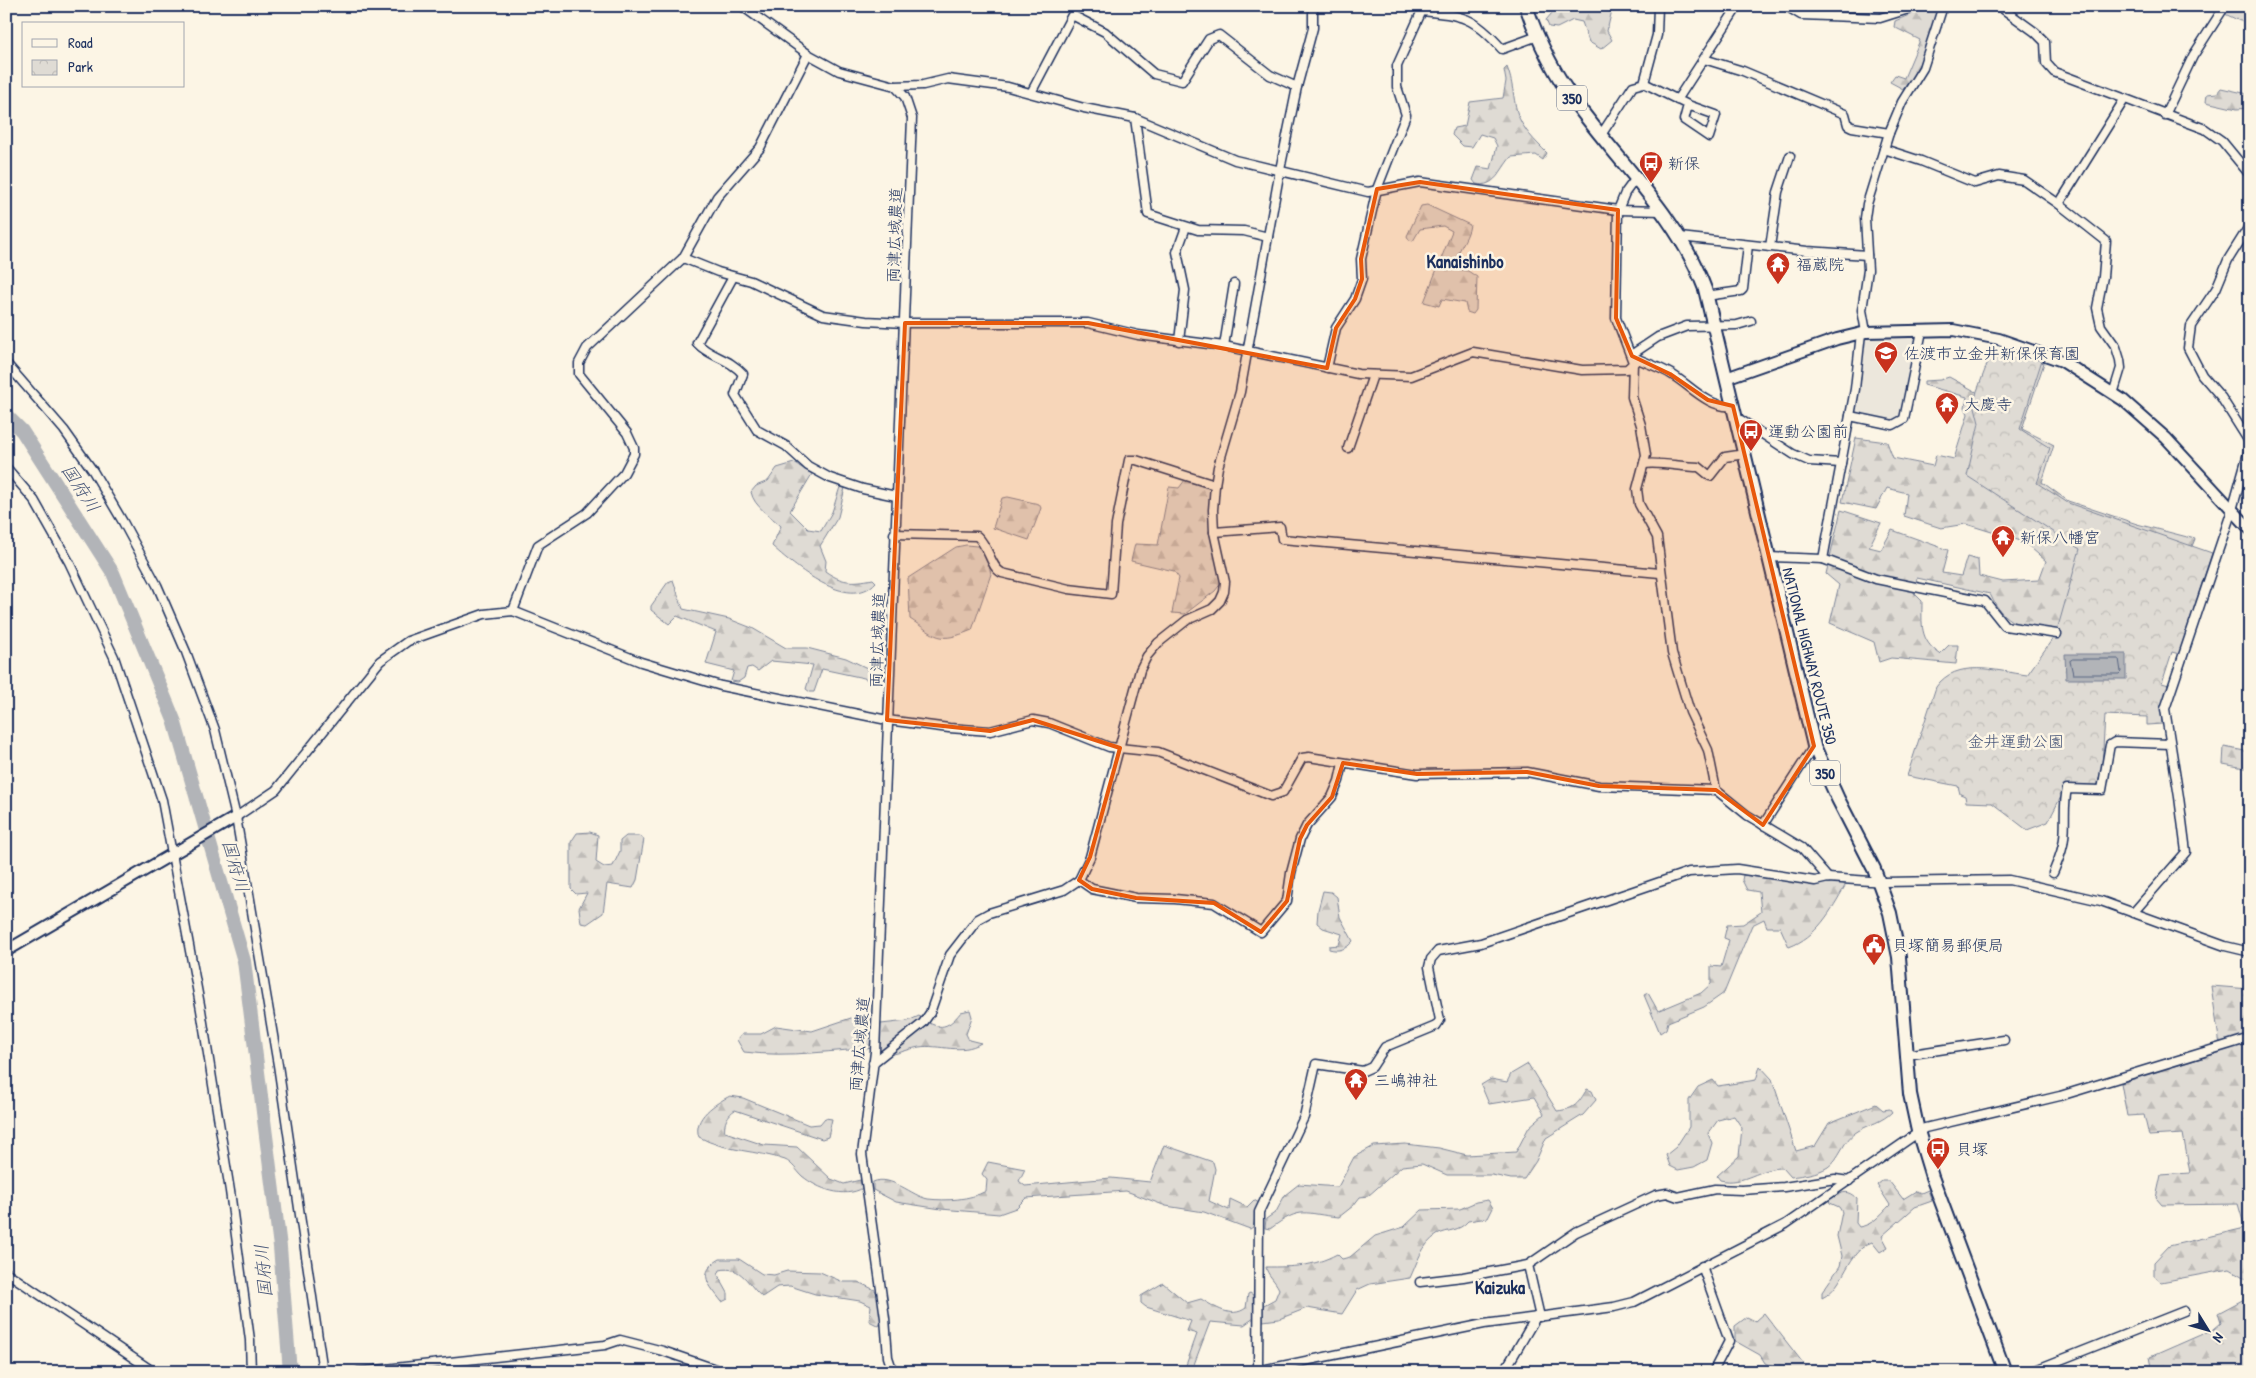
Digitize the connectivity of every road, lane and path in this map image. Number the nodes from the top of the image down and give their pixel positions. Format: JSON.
{"nodes":[{"id":1,"x":742,"y":6,"type":"edge"},
{"id":2,"x":758,"y":6,"type":"edge"},
{"id":3,"x":1077,"y":6,"type":"edge"},
{"id":4,"x":1314,"y":6,"type":"edge"},
{"id":5,"x":1526,"y":6,"type":"edge"},
{"id":6,"x":1658,"y":6,"type":"edge"},
{"id":7,"x":1738,"y":6,"type":"edge"},
{"id":8,"x":1786,"y":6,"type":"edge"},
{"id":9,"x":1918,"y":6,"type":"edge"},
{"id":10,"x":1943,"y":6,"type":"edge"},
{"id":11,"x":1998,"y":6,"type":"edge"},
{"id":12,"x":2225,"y":6,"type":"edge"},
{"id":13,"x":1422,"y":9,"type":"edge"},
{"id":14,"x":752,"y":14,"type":"junction"},
{"id":15,"x":1072,"y":15,"type":"junction"},
{"id":16,"x":1538,"y":36,"type":"junction"},
{"id":17,"x":808,"y":54,"type":"junction"},
{"id":18,"x":1704,"y":60,"type":"junction"},
{"id":19,"x":1644,"y":84,"type":"junction"},
{"id":20,"x":894,"y":86,"type":"junction"},
{"id":21,"x":1297,"y":87,"type":"junction"},
{"id":22,"x":1031,"y":93,"type":"junction"},
{"id":23,"x":1677,"y":100,"type":"junction"},
{"id":24,"x":2124,"y":100,"type":"junction"},
{"id":25,"x":1688,"y":105,"type":"junction"},
{"id":26,"x":2165,"y":115,"type":"junction"},
{"id":27,"x":1135,"y":118,"type":"junction"},
{"id":28,"x":1889,"y":133,"type":"junction"},
{"id":29,"x":1601,"y":135,"type":"junction"},
{"id":30,"x":1884,"y":149,"type":"junction"},
{"id":31,"x":1790,"y":156,"type":"dead end"},
{"id":32,"x":1280,"y":170,"type":"junction"},
{"id":33,"x":2250,"y":175,"type":"edge"},
{"id":34,"x":1636,"y":178,"type":"junction"},
{"id":35,"x":1377,"y":189,"type":"junction"},
{"id":36,"x":2059,"y":204,"type":"junction"},
{"id":37,"x":1618,"y":210,"type":"junction"},
{"id":38,"x":1663,"y":212,"type":"junction"},
{"id":39,"x":2250,"y":225,"type":"edge"},
{"id":40,"x":1186,"y":227,"type":"junction"},
{"id":41,"x":1268,"y":237,"type":"junction"},
{"id":42,"x":1680,"y":237,"type":"junction"},
{"id":43,"x":1748,"y":245,"type":"junction"},
{"id":44,"x":1770,"y":247,"type":"junction"},
{"id":45,"x":1867,"y":255,"type":"junction"},
{"id":46,"x":684,"y":258,"type":"junction"},
{"id":47,"x":732,"y":277,"type":"junction"},
{"id":48,"x":1234,"y":284,"type":"dead end"},
{"id":49,"x":1706,"y":296,"type":"junction"},
{"id":50,"x":1751,"y":321,"type":"dead end"},
{"id":51,"x":904,"y":323,"type":"junction"},
{"id":52,"x":1714,"y":326,"type":"junction"},
{"id":53,"x":1922,"y":331,"type":"junction"},
{"id":54,"x":1864,"y":332,"type":"junction"},
{"id":55,"x":1179,"y":340,"type":"junction"},
{"id":56,"x":1224,"y":346,"type":"junction"},
{"id":57,"x":1248,"y":351,"type":"junction"},
{"id":58,"x":1632,"y":358,"type":"junction"},
{"id":59,"x":6,"y":363,"type":"edge"},
{"id":60,"x":1327,"y":368,"type":"junction"},
{"id":61,"x":1373,"y":375,"type":"junction"},
{"id":62,"x":1726,"y":378,"type":"junction"},
{"id":63,"x":2113,"y":394,"type":"junction"},
{"id":64,"x":1733,"y":406,"type":"junction"},
{"id":65,"x":1850,"y":416,"type":"junction"},
{"id":66,"x":1736,"y":420,"type":"junction"},
{"id":67,"x":2250,"y":445,"type":"edge"},
{"id":68,"x":1348,"y":448,"type":"dead end"},
{"id":69,"x":1745,"y":454,"type":"junction"},
{"id":70,"x":1841,"y":463,"type":"junction"},
{"id":71,"x":1644,"y":464,"type":"junction"},
{"id":72,"x":6,"y":467,"type":"edge"},
{"id":73,"x":1215,"y":485,"type":"junction"},
{"id":74,"x":896,"y":496,"type":"junction"},
{"id":75,"x":2232,"y":510,"type":"junction"},
{"id":76,"x":2250,"y":529,"type":"edge"},
{"id":77,"x":1214,"y":532,"type":"junction"},
{"id":78,"x":894,"y":534,"type":"junction"},
{"id":79,"x":1768,"y":557,"type":"junction"},
{"id":80,"x":1823,"y":558,"type":"junction"},
{"id":81,"x":1660,"y":573,"type":"junction"},
{"id":82,"x":513,"y":611,"type":"junction"},
{"id":83,"x":2057,"y":634,"type":"dead end"},
{"id":84,"x":887,"y":720,"type":"junction"},
{"id":85,"x":2170,"y":744,"type":"junction"},
{"id":86,"x":1814,"y":746,"type":"junction"},
{"id":87,"x":1120,"y":748,"type":"junction"},
{"id":88,"x":1343,"y":764,"type":"junction"},
{"id":89,"x":1716,"y":790,"type":"junction"},
{"id":90,"x":236,"y":817,"type":"junction"},
{"id":91,"x":1763,"y":825,"type":"junction"},
{"id":92,"x":172,"y":854,"type":"junction"},
{"id":93,"x":2053,"y":873,"type":"dead end"},
{"id":94,"x":1828,"y":878,"type":"junction"},
{"id":95,"x":1079,"y":880,"type":"junction"},
{"id":96,"x":1879,"y":880,"type":"junction"},
{"id":97,"x":2133,"y":913,"type":"junction"},
{"id":98,"x":6,"y":950,"type":"edge"},
{"id":99,"x":2250,"y":952,"type":"edge"},
{"id":100,"x":2250,"y":1038,"type":"edge"},
{"id":101,"x":2004,"y":1040,"type":"dead end"},
{"id":102,"x":1906,"y":1056,"type":"junction"},
{"id":103,"x":873,"y":1063,"type":"junction"},
{"id":104,"x":1918,"y":1131,"type":"junction"},
{"id":105,"x":1849,"y":1181,"type":"junction"},
{"id":106,"x":1528,"y":1265,"type":"junction"},
{"id":107,"x":1702,"y":1266,"type":"junction"},
{"id":108,"x":6,"y":1272,"type":"edge"},
{"id":109,"x":1420,"y":1282,"type":"dead end"},
{"id":110,"x":2184,"y":1311,"type":"dead end"},
{"id":111,"x":1538,"y":1317,"type":"junction"},
{"id":112,"x":1255,"y":1371,"type":"edge"},
{"id":113,"x":154,"y":1372,"type":"edge"},
{"id":114,"x":251,"y":1372,"type":"edge"},
{"id":115,"x":323,"y":1372,"type":"edge"},
{"id":116,"x":358,"y":1372,"type":"edge"},
{"id":117,"x":724,"y":1372,"type":"edge"},
{"id":118,"x":893,"y":1372,"type":"edge"},
{"id":119,"x":1504,"y":1372,"type":"edge"},
{"id":120,"x":1712,"y":1372,"type":"edge"},
{"id":121,"x":2005,"y":1372,"type":"edge"},
{"id":122,"x":2030,"y":1372,"type":"edge"}],
"edges":[{"from":1,"to":14,"type":"street"},
{"from":2,"to":14,"type":"street"},
{"from":3,"to":15,"type":"street"},
{"from":4,"to":21,"type":"street"},
{"from":5,"to":16,"type":"highway","name":"NATIONAL HIGHWAY ROUTE 350","number":"350"},
{"from":6,"to":19,"type":"street"},
{"from":7,"to":18,"type":"street"},
{"from":8,"to":9,"type":"street"},
{"from":10,"to":28,"type":"street"},
{"from":11,"to":24,"type":"street"},
{"from":12,"to":26,"type":"street"},
{"from":13,"to":16,"type":"street"},
{"from":13,"to":35,"type":"street"},
{"from":14,"to":17,"type":"street"},
{"from":15,"to":21,"type":"street"},
{"from":15,"to":22,"type":"street"},
{"from":16,"to":29,"type":"highway","name":"NATIONAL HIGHWAY ROUTE 350","number":"350"},
{"from":17,"to":20,"type":"street"},
{"from":17,"to":46,"type":"street"},
{"from":18,"to":23,"type":"street"},
{"from":18,"to":28,"type":"street"},
{"from":19,"to":23,"type":"street"},
{"from":19,"to":29,"type":"street"},
{"from":20,"to":22,"type":"street"},
{"from":20,"to":51,"type":"street","name":"両津広域農道"},
{"from":21,"to":32,"type":"street"},
{"from":22,"to":27,"type":"street"},
{"from":23,"to":25,"type":"street"},
{"from":24,"to":26,"type":"street"},
{"from":24,"to":36,"type":"street"},
{"from":25,"to":25,"type":"street"},
{"from":26,"to":33,"type":"street"},
{"from":27,"to":32,"type":"street"},
{"from":27,"to":40,"type":"street"},
{"from":28,"to":30,"type":"street"},
{"from":29,"to":34,"type":"highway","name":"NATIONAL HIGHWAY ROUTE 350","number":"350"},
{"from":30,"to":36,"type":"street"},
{"from":30,"to":45,"type":"street"},
{"from":31,"to":44,"type":"street"},
{"from":32,"to":35,"type":"street"},
{"from":32,"to":41,"type":"street"},
{"from":34,"to":37,"type":"street"},
{"from":34,"to":38,"type":"highway","name":"NATIONAL HIGHWAY ROUTE 350","number":"350"},
{"from":35,"to":37,"type":"street"},
{"from":35,"to":60,"type":"street"},
{"from":36,"to":63,"type":"street"},
{"from":37,"to":38,"type":"street"},
{"from":37,"to":58,"type":"street"},
{"from":38,"to":42,"type":"highway","name":"NATIONAL HIGHWAY ROUTE 350","number":"350"},
{"from":39,"to":67,"type":"street"},
{"from":40,"to":41,"type":"street"},
{"from":40,"to":55,"type":"street"},
{"from":41,"to":57,"type":"street"},
{"from":42,"to":43,"type":"street"},
{"from":42,"to":49,"type":"highway","name":"NATIONAL HIGHWAY ROUTE 350","number":"350"},
{"from":43,"to":44,"type":"street"},
{"from":43,"to":49,"type":"street"},
{"from":44,"to":45,"type":"street"},
{"from":45,"to":54,"type":"street"},
{"from":46,"to":47,"type":"street"},
{"from":46,"to":82,"type":"street"},
{"from":47,"to":51,"type":"street"},
{"from":47,"to":74,"type":"street"},
{"from":48,"to":56,"type":"street"},
{"from":49,"to":52,"type":"highway","name":"NATIONAL HIGHWAY ROUTE 350","number":"350"},
{"from":50,"to":52,"type":"street"},
{"from":51,"to":55,"type":"street"},
{"from":51,"to":74,"type":"street","name":"両津広域農道"},
{"from":52,"to":58,"type":"street"},
{"from":52,"to":62,"type":"highway","name":"NATIONAL HIGHWAY ROUTE 350","number":"350"},
{"from":53,"to":54,"type":"street"},
{"from":53,"to":63,"type":"street"},
{"from":53,"to":65,"type":"street"},
{"from":54,"to":62,"type":"street"},
{"from":54,"to":65,"type":"street"},
{"from":55,"to":56,"type":"street"},
{"from":56,"to":57,"type":"street"},
{"from":57,"to":60,"type":"street"},
{"from":57,"to":73,"type":"street"},
{"from":58,"to":61,"type":"street"},
{"from":58,"to":64,"type":"street"},
{"from":58,"to":71,"type":"street"},
{"from":59,"to":90,"type":"street"},
{"from":60,"to":61,"type":"street"},
{"from":61,"to":68,"type":"street"},
{"from":62,"to":64,"type":"highway","name":"NATIONAL HIGHWAY ROUTE 350","number":"350"},
{"from":63,"to":75,"type":"street"},
{"from":64,"to":66,"type":"highway","name":"NATIONAL HIGHWAY ROUTE 350","number":"350"},
{"from":65,"to":70,"type":"street"},
{"from":66,"to":69,"type":"highway","name":"NATIONAL HIGHWAY ROUTE 350","number":"350"},
{"from":66,"to":70,"type":"street"},
{"from":67,"to":75,"type":"street"},
{"from":69,"to":71,"type":"street"},
{"from":69,"to":79,"type":"highway","name":"NATIONAL HIGHWAY ROUTE 350","number":"350"},
{"from":70,"to":80,"type":"street"},
{"from":71,"to":81,"type":"street"},
{"from":72,"to":92,"type":"street"},
{"from":73,"to":77,"type":"street"},
{"from":73,"to":78,"type":"street"},
{"from":74,"to":78,"type":"street","name":"両津広域農道"},
{"from":75,"to":76,"type":"street"},
{"from":75,"to":85,"type":"street"},
{"from":77,"to":81,"type":"street"},
{"from":77,"to":87,"type":"street"},
{"from":78,"to":84,"type":"street","name":"両津広域農道"},
{"from":79,"to":80,"type":"street"},
{"from":79,"to":86,"type":"highway","name":"NATIONAL HIGHWAY ROUTE 350","number":"350"},
{"from":80,"to":83,"type":"street"},
{"from":81,"to":89,"type":"street"},
{"from":82,"to":84,"type":"street"},
{"from":82,"to":90,"type":"street"},
{"from":84,"to":87,"type":"street"},
{"from":84,"to":103,"type":"street","name":"両津広域農道"},
{"from":85,"to":93,"type":"street"},
{"from":85,"to":97,"type":"street"},
{"from":86,"to":91,"type":"street"},
{"from":86,"to":96,"type":"highway","name":"NATIONAL HIGHWAY ROUTE 350","number":"350"},
{"from":87,"to":88,"type":"street"},
{"from":87,"to":95,"type":"street"},
{"from":88,"to":89,"type":"street"},
{"from":88,"to":95,"type":"street"},
{"from":89,"to":91,"type":"street"},
{"from":90,"to":92,"type":"street"},
{"from":90,"to":115,"type":"street"},
{"from":91,"to":94,"type":"street"},
{"from":92,"to":98,"type":"street"},
{"from":92,"to":114,"type":"street"},
{"from":94,"to":96,"type":"street"},
{"from":94,"to":112,"type":"street"},
{"from":95,"to":103,"type":"street"},
{"from":96,"to":97,"type":"street"},
{"from":96,"to":102,"type":"highway","name":"NATIONAL HIGHWAY ROUTE 350","number":"350"},
{"from":97,"to":99,"type":"street"},
{"from":100,"to":104,"type":"street"},
{"from":101,"to":102,"type":"street"},
{"from":102,"to":104,"type":"highway","name":"NATIONAL HIGHWAY ROUTE 350","number":"350"},
{"from":103,"to":118,"type":"street","name":"両津広域農道"},
{"from":104,"to":105,"type":"street"},
{"from":104,"to":121,"type":"highway","name":"NATIONAL HIGHWAY ROUTE 350","number":"350"},
{"from":105,"to":106,"type":"street"},
{"from":105,"to":107,"type":"street"},
{"from":106,"to":109,"type":"street"},
{"from":106,"to":111,"type":"street"},
{"from":107,"to":111,"type":"street"},
{"from":107,"to":120,"type":"street"},
{"from":108,"to":113,"type":"street"},
{"from":110,"to":122,"type":"street"},
{"from":111,"to":112,"type":"street"},
{"from":111,"to":119,"type":"street"},
{"from":116,"to":117,"type":"street"}]}
